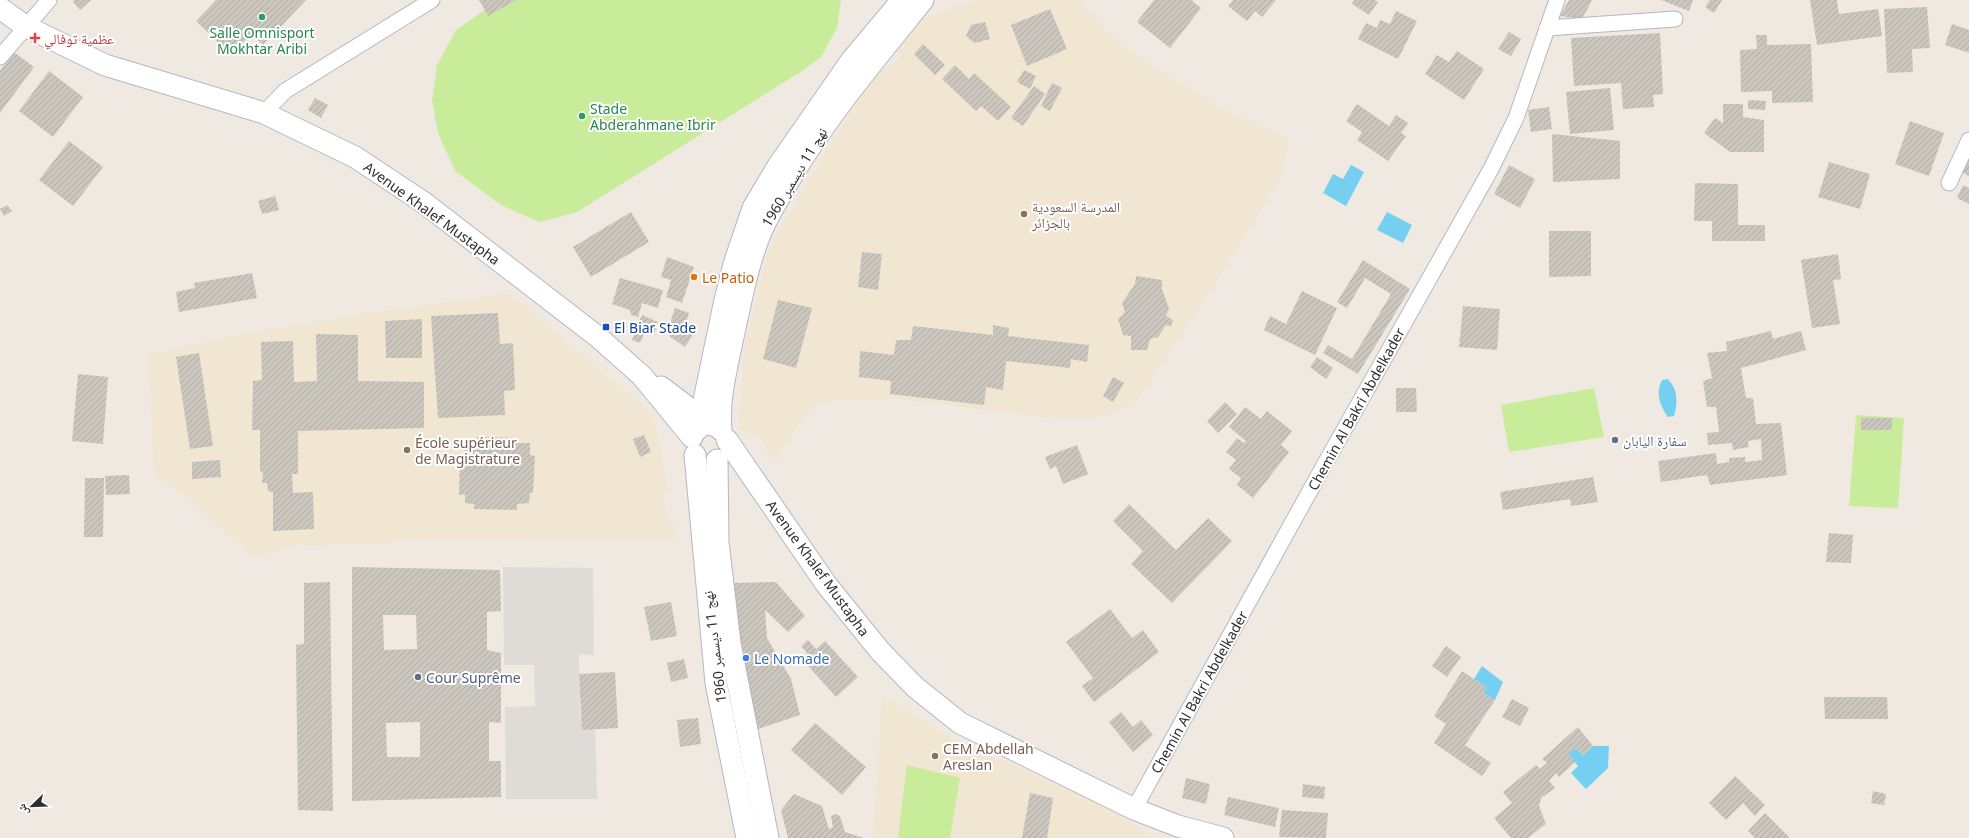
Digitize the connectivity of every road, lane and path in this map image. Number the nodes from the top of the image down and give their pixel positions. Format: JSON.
{"nodes":[{"id":1,"x":48,"y":0,"type":"edge"},
{"id":2,"x":432,"y":0,"type":"edge"},
{"id":3,"x":902,"y":0,"type":"edge"},
{"id":4,"x":923,"y":0,"type":"edge"},
{"id":5,"x":1557,"y":0,"type":"edge"},
{"id":6,"x":0,"y":8,"type":"edge"},
{"id":7,"x":1675,"y":19,"type":"dead end"},
{"id":8,"x":25,"y":26,"type":"junction"},
{"id":9,"x":1547,"y":28,"type":"junction"},
{"id":10,"x":0,"y":57,"type":"edge"},
{"id":11,"x":264,"y":112,"type":"junction"},
{"id":12,"x":1969,"y":140,"type":"edge"},
{"id":13,"x":1949,"y":183,"type":"dead end"},
{"id":14,"x":709,"y":439,"type":"junction"},
{"id":15,"x":1134,"y":809,"type":"junction"},
{"id":16,"x":1178,"y":832,"type":"edge"},
{"id":17,"x":747,"y":838,"type":"edge"},
{"id":18,"x":768,"y":838,"type":"edge"},
{"id":19,"x":1223,"y":838,"type":"edge"}],
"edges":[{"from":1,"to":8,"type":"street"},
{"from":2,"to":11,"type":"street"},
{"from":3,"to":14,"type":"main road","name":"نهج 11 ديسمبر 1960"},
{"from":4,"to":14,"type":"main road","name":"نهج 11 ديسمبر 1960"},
{"from":5,"to":9,"type":"street","name":"Chemin Al Bakri Abdelkader"},
{"from":6,"to":8,"type":"main road","name":"Avenue Khalef Mustapha"},
{"from":7,"to":9,"type":"street"},
{"from":8,"to":10,"type":"street"},
{"from":8,"to":11,"type":"main road","name":"Avenue Khalef Mustapha"},
{"from":9,"to":15,"type":"street","name":"Chemin Al Bakri Abdelkader"},
{"from":11,"to":14,"type":"main road","name":"Avenue Khalef Mustapha"},
{"from":12,"to":13,"type":"street"},
{"from":14,"to":15,"type":"main road","name":"Avenue Khalef Mustapha"},
{"from":14,"to":17,"type":"main road","name":"نهج 11 ديسمبر 1960"},
{"from":14,"to":18,"type":"main road","name":"نهج 11 ديسمبر 1960"},
{"from":15,"to":16,"type":"main road","name":"Avenue Khalef Mustapha"},
{"from":16,"to":19,"type":"main road","name":"Avenue Khalef Mustapha"}]}
